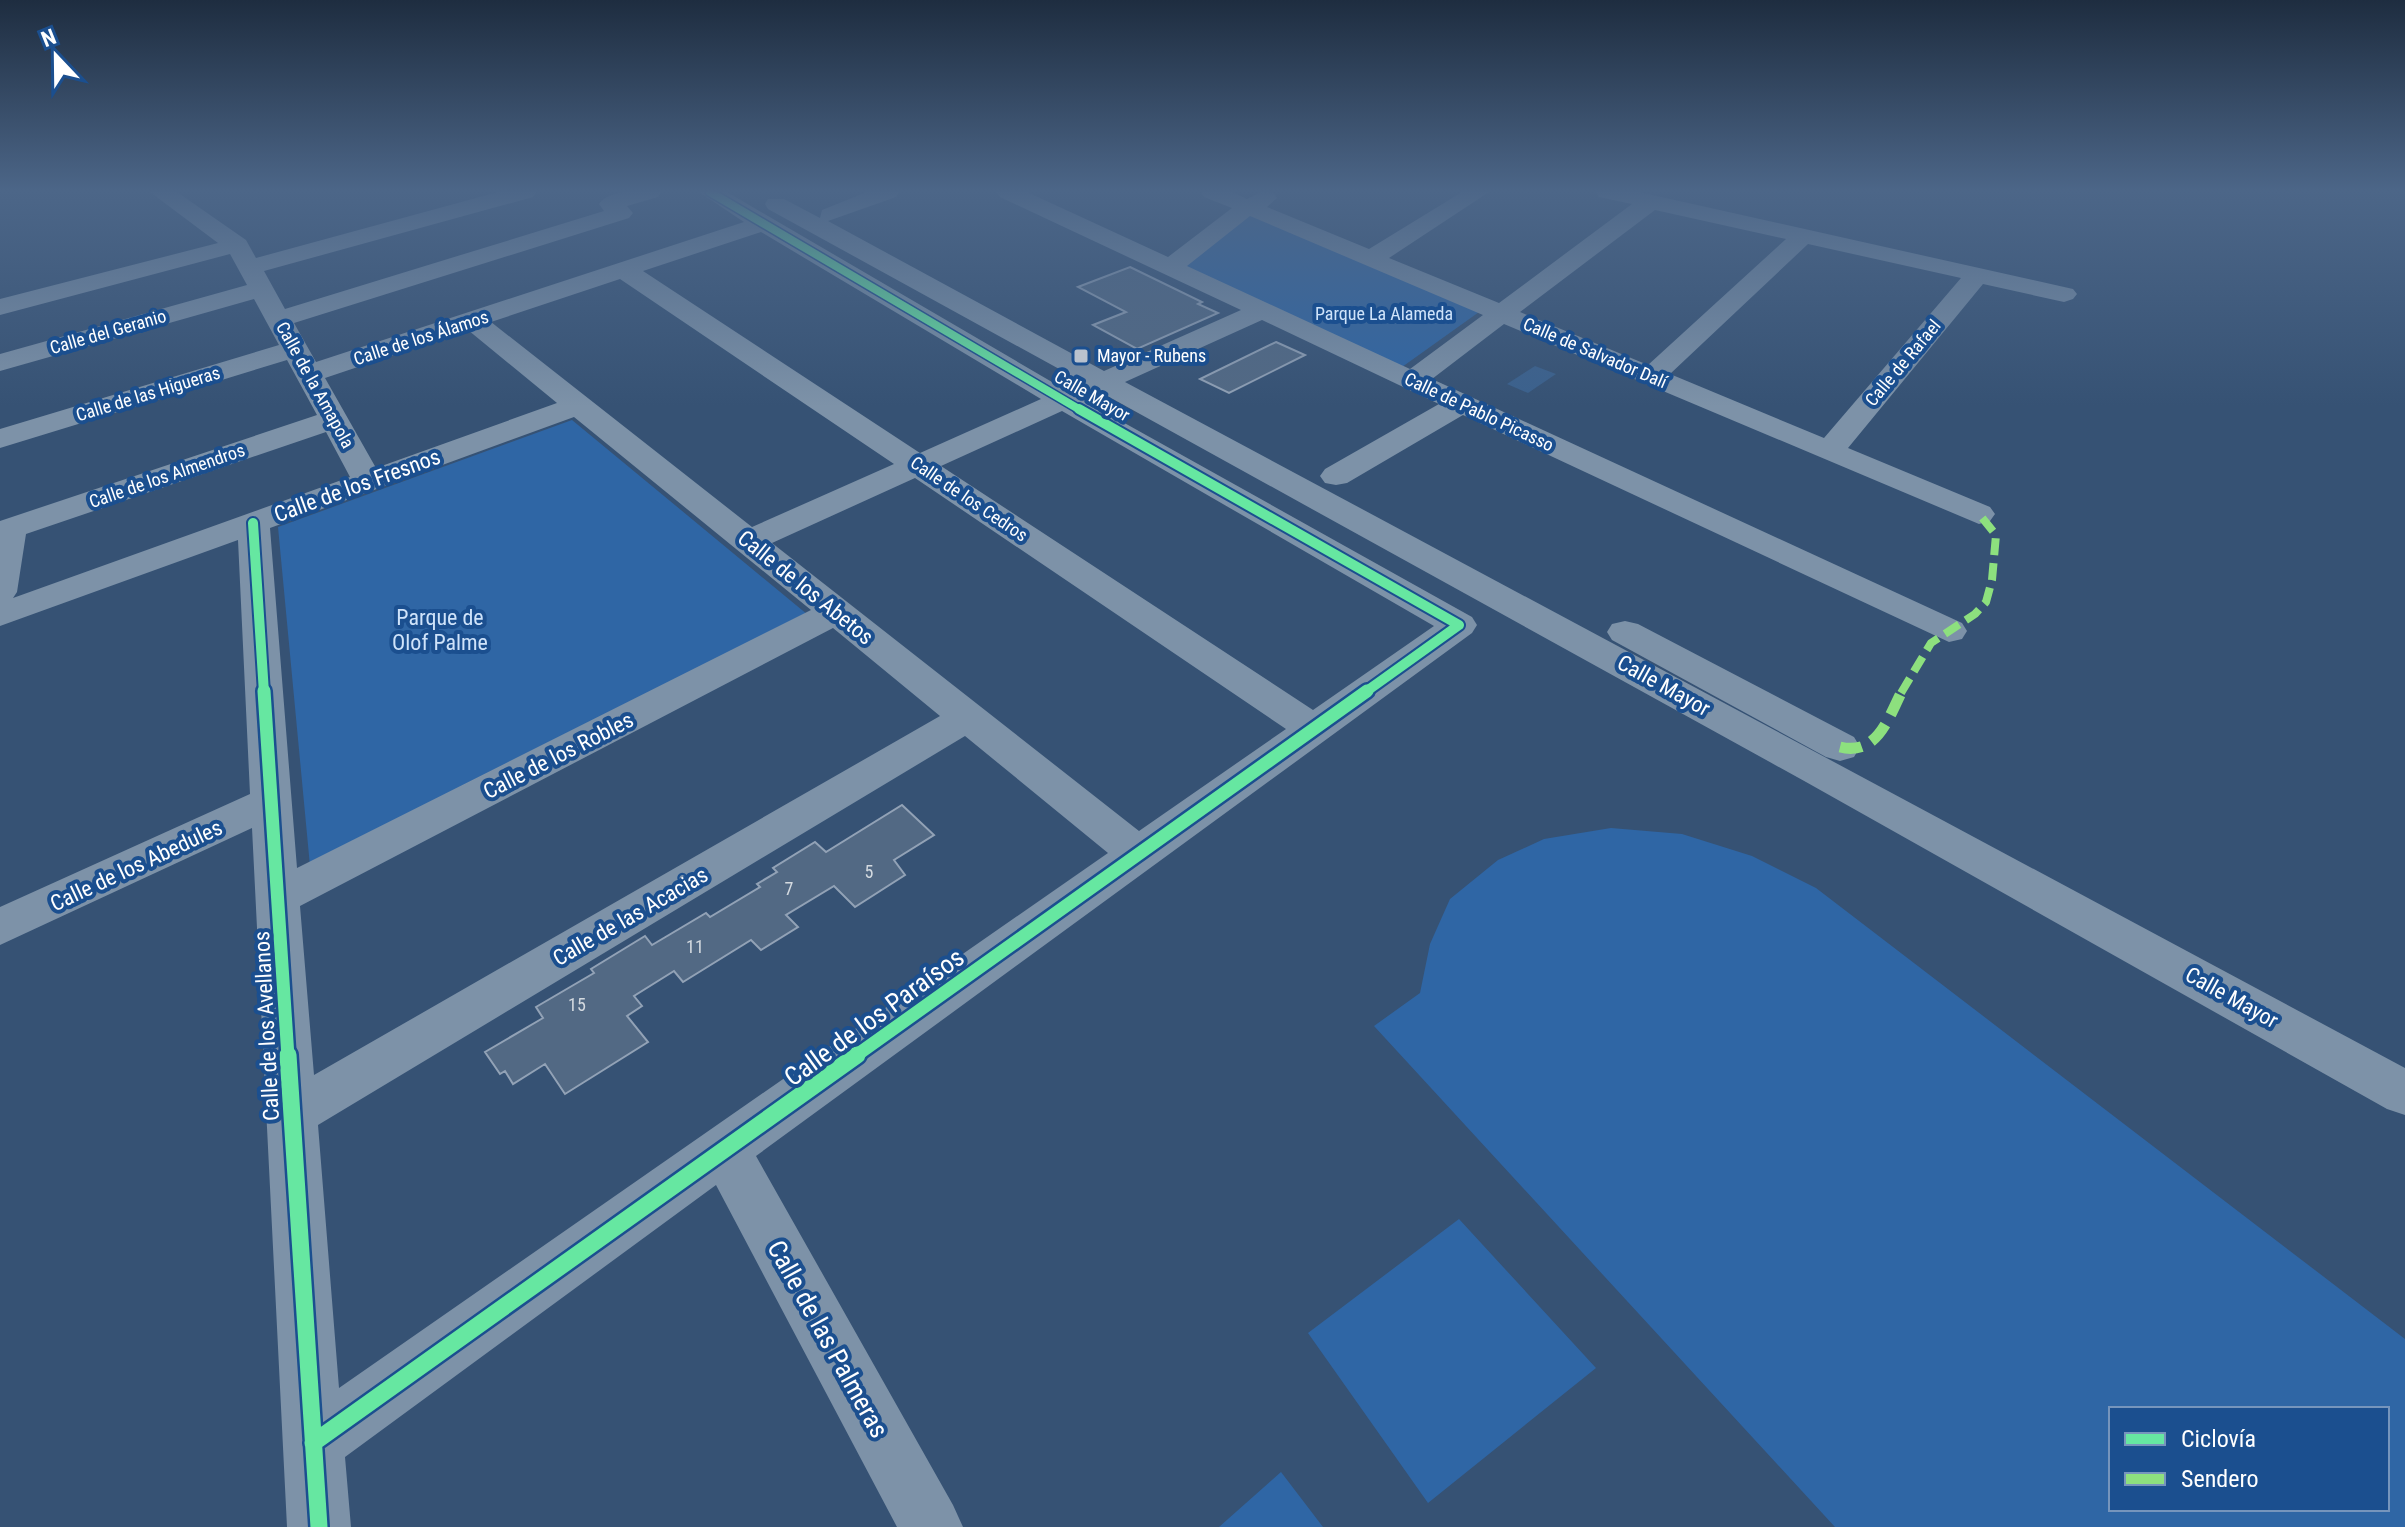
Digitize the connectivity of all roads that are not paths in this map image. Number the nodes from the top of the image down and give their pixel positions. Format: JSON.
{"nodes":[{"id":1,"x":246,"y":263,"type":"edge"},
{"id":2,"x":264,"y":263,"type":"edge"},
{"id":3,"x":459,"y":263,"type":"edge"},
{"id":4,"x":644,"y":263,"type":"edge"},
{"id":5,"x":828,"y":263,"type":"edge"},
{"id":6,"x":893,"y":263,"type":"edge"},
{"id":7,"x":919,"y":263,"type":"edge"},
{"id":8,"x":1159,"y":263,"type":"edge"},
{"id":9,"x":1175,"y":263,"type":"edge"},
{"id":10,"x":1380,"y":263,"type":"edge"},
{"id":11,"x":1569,"y":263,"type":"edge"},
{"id":12,"x":1774,"y":263,"type":"edge"},
{"id":13,"x":1921,"y":263,"type":"edge"},
{"id":14,"x":250,"y":267,"type":"junction"},
{"id":15,"x":1169,"y":268,"type":"junction"},
{"id":16,"x":624,"y":270,"type":"junction"},
{"id":17,"x":1977,"y":275,"type":"junction"},
{"id":18,"x":2064,"y":294,"type":"dead end"},
{"id":19,"x":0,"y":307,"type":"edge"},
{"id":20,"x":1501,"y":314,"type":"junction"},
{"id":21,"x":1272,"y":317,"type":"junction"},
{"id":22,"x":279,"y":319,"type":"junction"},
{"id":23,"x":473,"y":321,"type":"junction"},
{"id":24,"x":302,"y":362,"type":"junction"},
{"id":25,"x":0,"y":363,"type":"edge"},
{"id":26,"x":1130,"y":377,"type":"junction"},
{"id":27,"x":1651,"y":377,"type":"junction"},
{"id":28,"x":1413,"y":380,"type":"junction"},
{"id":29,"x":1063,"y":400,"type":"junction"},
{"id":30,"x":1461,"y":404,"type":"junction"},
{"id":31,"x":579,"y":405,"type":"junction"},
{"id":32,"x":334,"y":419,"type":"junction"},
{"id":33,"x":0,"y":439,"type":"edge"},
{"id":34,"x":1829,"y":451,"type":"junction"},
{"id":35,"x":918,"y":465,"type":"junction"},
{"id":36,"x":1336,"y":476,"type":"junction"},
{"id":37,"x":368,"y":481,"type":"junction"},
{"id":38,"x":1979,"y":514,"type":"dead end"},
{"id":39,"x":253,"y":523,"type":"junction"},
{"id":40,"x":5,"y":530,"type":"edge"},
{"id":41,"x":749,"y":541,"type":"junction"},
{"id":42,"x":0,"y":592,"type":"edge"},
{"id":43,"x":836,"y":612,"type":"junction"},
{"id":44,"x":0,"y":615,"type":"edge"},
{"id":45,"x":1459,"y":625,"type":"joint"},
{"id":46,"x":1949,"y":631,"type":"dead end"},
{"id":47,"x":968,"y":717,"type":"junction"},
{"id":48,"x":1314,"y":729,"type":"junction"},
{"id":49,"x":1840,"y":747,"type":"dead end"},
{"id":50,"x":271,"y":802,"type":"junction"},
{"id":51,"x":1138,"y":854,"type":"junction"},
{"id":52,"x":279,"y":897,"type":"junction"},
{"id":53,"x":0,"y":927,"type":"edge"},
{"id":54,"x":2405,"y":1093,"type":"edge"},
{"id":55,"x":291,"y":1114,"type":"junction"},
{"id":56,"x":725,"y":1150,"type":"junction"},
{"id":57,"x":313,"y":1443,"type":"junction"},
{"id":58,"x":319,"y":1527,"type":"edge"},
{"id":59,"x":931,"y":1527,"type":"edge"}],
"edges":[{"from":1,"to":14,"type":"street","name":"Calle de la Amapola"},
{"from":2,"to":14,"type":"street"},
{"from":3,"to":22,"type":"street"},
{"from":4,"to":16,"type":"street","name":"Calle de los Álamos"},
{"from":5,"to":29,"type":"street","name":"Calle Mayor"},
{"from":6,"to":26,"type":"street","name":"Calle Mayor"},
{"from":7,"to":26,"type":"street","name":"Calle Mayor"},
{"from":8,"to":15,"type":"street","name":"Calle de Pablo Picasso"},
{"from":9,"to":15,"type":"street"},
{"from":10,"to":20,"type":"street","name":"Calle de Salvador Dalí"},
{"from":11,"to":20,"type":"street"},
{"from":12,"to":27,"type":"street"},
{"from":13,"to":17,"type":"street"},
{"from":14,"to":19,"type":"street"},
{"from":14,"to":22,"type":"street","name":"Calle de la Amapola"},
{"from":14,"to":25,"type":"street","name":"Calle del Geranio"},
{"from":15,"to":21,"type":"street","name":"Calle de Pablo Picasso"},
{"from":16,"to":23,"type":"street","name":"Calle de los Álamos"},
{"from":16,"to":35,"type":"street","name":"Calle de los Cedros"},
{"from":17,"to":18,"type":"street"},
{"from":17,"to":34,"type":"street","name":"Calle de Rafael"},
{"from":20,"to":27,"type":"street","name":"Calle de Salvador Dalí"},
{"from":20,"to":28,"type":"street"},
{"from":21,"to":26,"type":"street"},
{"from":21,"to":28,"type":"street","name":"Calle de Pablo Picasso"},
{"from":22,"to":24,"type":"street","name":"Calle de la Amapola"},
{"from":23,"to":24,"type":"street","name":"Calle de los Álamos"},
{"from":23,"to":31,"type":"street","name":"Calle de los Abetos"},
{"from":24,"to":32,"type":"street","name":"Calle de la Amapola"},
{"from":24,"to":33,"type":"street","name":"Calle de las Higueras"},
{"from":26,"to":29,"type":"street"},
{"from":26,"to":36,"type":"street","name":"Calle Mayor"},
{"from":26,"to":54,"type":"street","name":"Calle Mayor"},
{"from":27,"to":34,"type":"street","name":"Calle de Salvador Dalí"},
{"from":28,"to":30,"type":"street","name":"Calle de Pablo Picasso"},
{"from":29,"to":35,"type":"street"},
{"from":29,"to":45,"type":"street","name":"Calle Mayor"},
{"from":30,"to":36,"type":"street"},
{"from":30,"to":46,"type":"street","name":"Calle de Pablo Picasso"},
{"from":31,"to":37,"type":"street","name":"Calle de los Fresnos"},
{"from":31,"to":41,"type":"street","name":"Calle de los Abetos"},
{"from":32,"to":37,"type":"street","name":"Calle de la Amapola"},
{"from":32,"to":40,"type":"street","name":"Calle de los Almendros"},
{"from":34,"to":38,"type":"street","name":"Calle de Salvador Dalí"},
{"from":35,"to":41,"type":"street"},
{"from":35,"to":48,"type":"street","name":"Calle de los Cedros"},
{"from":36,"to":49,"type":"street","name":"Calle Mayor"},
{"from":37,"to":39,"type":"street","name":"Calle de los Fresnos"},
{"from":39,"to":44,"type":"street","name":"Calle de los Fresnos"},
{"from":39,"to":50,"type":"street","name":"Calle de los Avellanos"},
{"from":40,"to":42,"type":"street"},
{"from":41,"to":43,"type":"street","name":"Calle de los Abetos"},
{"from":43,"to":47,"type":"street","name":"Calle de los Abetos"},
{"from":43,"to":52,"type":"street","name":"Calle de los Robles"},
{"from":45,"to":48,"type":"street","name":"Calle de los Paraísos"},
{"from":47,"to":51,"type":"street","name":"Calle de los Abetos"},
{"from":47,"to":55,"type":"street","name":"Calle de las Acacias"},
{"from":48,"to":51,"type":"street","name":"Calle de los Paraísos"},
{"from":50,"to":52,"type":"street","name":"Calle de los Avellanos"},
{"from":50,"to":53,"type":"street","name":"Calle de los Abedules"},
{"from":51,"to":56,"type":"street","name":"Calle de los Paraísos"},
{"from":52,"to":55,"type":"street","name":"Calle de los Avellanos"},
{"from":55,"to":57,"type":"street","name":"Calle de los Avellanos"},
{"from":56,"to":57,"type":"street","name":"Calle de los Paraísos"},
{"from":56,"to":59,"type":"street","name":"Calle de las Palmeras"},
{"from":57,"to":58,"type":"street","name":"Calle de los Avellanos"}]}
